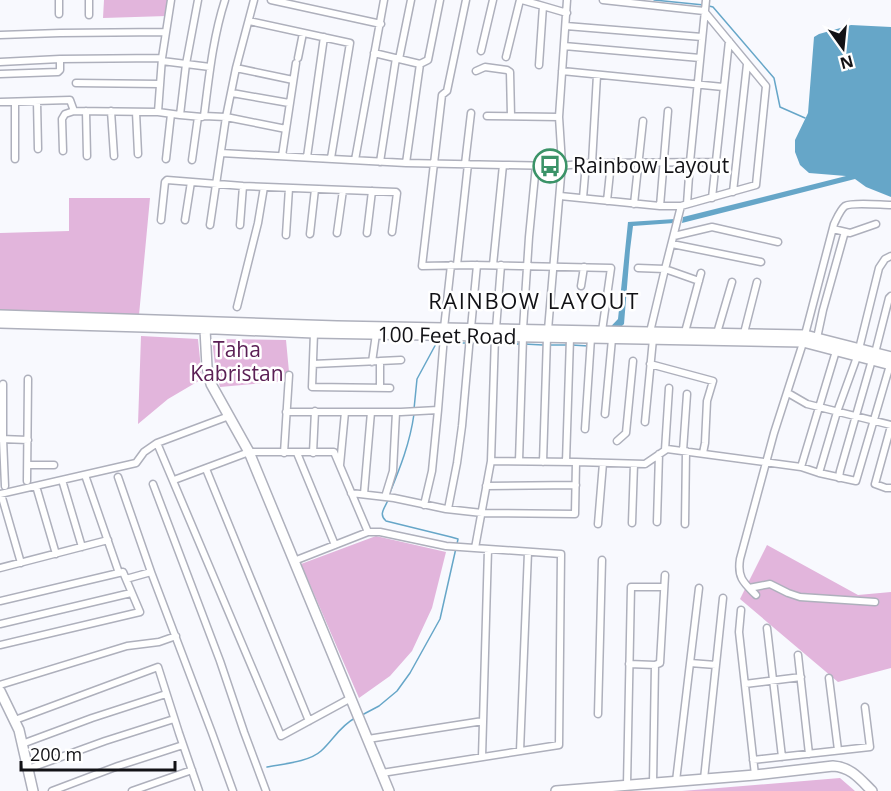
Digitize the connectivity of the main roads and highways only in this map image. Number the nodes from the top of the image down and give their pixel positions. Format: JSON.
{"nodes":[{"id":1,"x":0,"y":315,"type":"edge"},
{"id":2,"x":0,"y":323,"type":"edge"},
{"id":3,"x":205,"y":329,"type":"junction"},
{"id":4,"x":444,"y":332,"type":"junction"},
{"id":5,"x":548,"y":334,"type":"junction"},
{"id":6,"x":591,"y":334,"type":"junction"},
{"id":7,"x":628,"y":335,"type":"junction"},
{"id":8,"x":651,"y":335,"type":"junction"},
{"id":9,"x":804,"y":339,"type":"junction"},
{"id":10,"x":858,"y":353,"type":"junction"},
{"id":11,"x":873,"y":357,"type":"junction"},
{"id":12,"x":891,"y":357,"type":"edge"},
{"id":13,"x":891,"y":365,"type":"edge"},
{"id":14,"x":0,"y":691,"type":"edge"},
{"id":15,"x":33,"y":791,"type":"edge"},
{"id":16,"x":389,"y":791,"type":"edge"},
{"id":17,"x":556,"y":791,"type":"edge"},
{"id":18,"x":872,"y":791,"type":"edge"}],
"edges":[{"from":1,"to":4,"type":"main road","name":"100 Feet Road"},
{"from":2,"to":3,"type":"main road","name":"100 Feet Road"},
{"from":3,"to":4,"type":"main road","name":"100 Feet Road"},
{"from":3,"to":16,"type":"main road"},
{"from":4,"to":5,"type":"main road","name":"100 Feet Road"},
{"from":5,"to":6,"type":"main road","name":"100 Feet Road"},
{"from":5,"to":6,"type":"main road","name":"100 Feet Road"},
{"from":6,"to":7,"type":"main road","name":"100 Feet Road"},
{"from":6,"to":7,"type":"main road","name":"100 Feet Road"},
{"from":7,"to":8,"type":"main road","name":"100 Feet Road"},
{"from":8,"to":9,"type":"main road","name":"100 Feet Road"},
{"from":8,"to":9,"type":"main road","name":"100 Feet Road"},
{"from":9,"to":10,"type":"main road","name":"100 Feet Road"},
{"from":9,"to":10,"type":"main road","name":"100 Feet Road"},
{"from":10,"to":11,"type":"main road","name":"100 Feet Road"},
{"from":11,"to":12,"type":"main road","name":"100 Feet Road"},
{"from":11,"to":13,"type":"main road","name":"100 Feet Road"},
{"from":14,"to":15,"type":"main road"},
{"from":17,"to":18,"type":"main road"}]}
